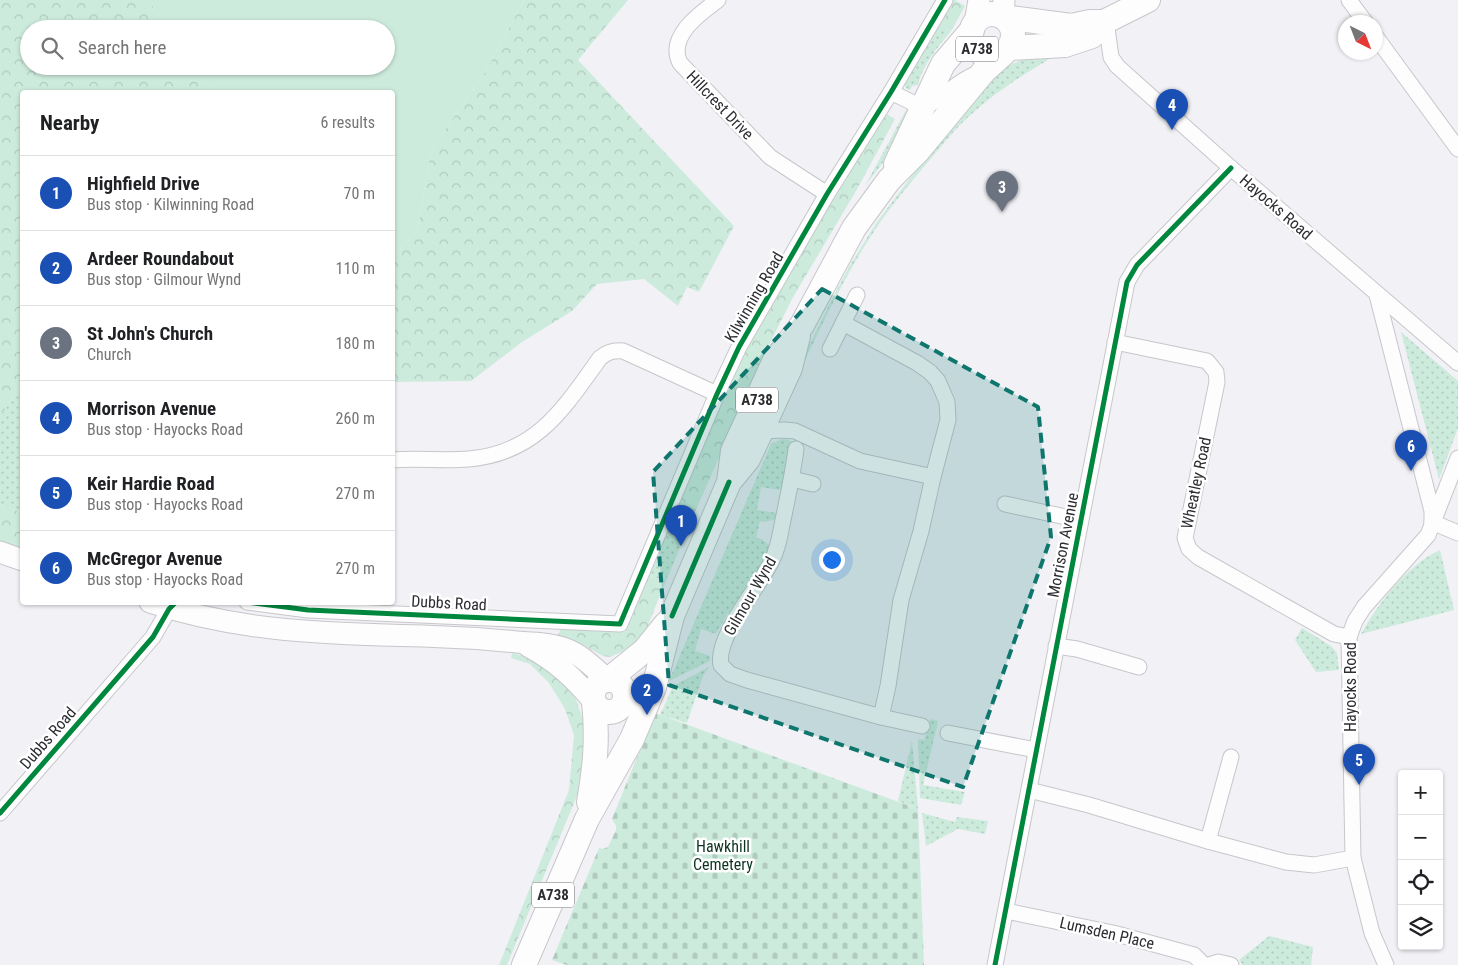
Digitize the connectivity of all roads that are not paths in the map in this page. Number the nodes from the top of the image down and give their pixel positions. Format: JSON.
{"nodes":[{"id":1,"x":718,"y":0,"type":"edge"},
{"id":2,"x":945,"y":0,"type":"edge"},
{"id":3,"x":979,"y":0,"type":"edge"},
{"id":4,"x":1148,"y":0,"type":"edge"},
{"id":5,"x":1349,"y":0,"type":"edge"},
{"id":6,"x":1004,"y":9,"type":"edge"},
{"id":7,"x":1360,"y":15,"type":"edge"},
{"id":8,"x":1106,"y":21,"type":"junction"},
{"id":9,"x":974,"y":26,"type":"junction"},
{"id":10,"x":1078,"y":40,"type":"junction"},
{"id":11,"x":1383,"y":46,"type":"edge"},
{"id":12,"x":1006,"y":50,"type":"junction"},
{"id":13,"x":1111,"y":57,"type":"junction"},
{"id":14,"x":984,"y":71,"type":"junction"},
{"id":15,"x":891,"y":92,"type":"junction"},
{"id":16,"x":923,"y":108,"type":"junction"},
{"id":17,"x":1458,"y":149,"type":"edge"},
{"id":18,"x":1231,"y":168,"type":"junction"},
{"id":19,"x":889,"y":180,"type":"junction"},
{"id":20,"x":827,"y":194,"type":"junction"},
{"id":21,"x":857,"y":295,"type":"dead end"},
{"id":22,"x":1378,"y":295,"type":"junction"},
{"id":23,"x":843,"y":323,"type":"junction"},
{"id":24,"x":802,"y":325,"type":"junction"},
{"id":25,"x":1115,"y":342,"type":"junction"},
{"id":26,"x":830,"y":349,"type":"dead end"},
{"id":27,"x":1458,"y":363,"type":"edge"},
{"id":28,"x":716,"y":394,"type":"junction"},
{"id":29,"x":777,"y":398,"type":"junction"},
{"id":30,"x":761,"y":431,"type":"junction"},
{"id":31,"x":795,"y":431,"type":"junction"},
{"id":32,"x":796,"y":449,"type":"dead end"},
{"id":33,"x":1458,"y":458,"type":"edge"},
{"id":34,"x":395,"y":460,"type":"edge"},
{"id":35,"x":933,"y":477,"type":"junction"},
{"id":36,"x":792,"y":479,"type":"junction"},
{"id":37,"x":729,"y":482,"type":"junction"},
{"id":38,"x":813,"y":484,"type":"dead end"},
{"id":39,"x":1005,"y":504,"type":"dead end"},
{"id":40,"x":1080,"y":520,"type":"junction"},
{"id":41,"x":1432,"y":522,"type":"junction"},
{"id":42,"x":1458,"y":533,"type":"edge"},
{"id":43,"x":0,"y":552,"type":"edge"},
{"id":44,"x":20,"y":559,"type":"edge"},
{"id":45,"x":278,"y":605,"type":"edge"},
{"id":46,"x":159,"y":606,"type":"edge"},
{"id":47,"x":672,"y":616,"type":"junction"},
{"id":48,"x":620,"y":624,"type":"joint"},
{"id":49,"x":1349,"y":637,"type":"junction"},
{"id":50,"x":522,"y":642,"type":"junction"},
{"id":51,"x":1056,"y":646,"type":"junction"},
{"id":52,"x":661,"y":657,"type":"junction"},
{"id":53,"x":1139,"y":666,"type":"dead end"},
{"id":54,"x":608,"y":680,"type":"junction"},
{"id":55,"x":594,"y":702,"type":"junction"},
{"id":56,"x":624,"y":702,"type":"junction"},
{"id":57,"x":880,"y":718,"type":"junction"},
{"id":58,"x":922,"y":726,"type":"dead end"},
{"id":59,"x":948,"y":733,"type":"dead end"},
{"id":60,"x":1036,"y":750,"type":"junction"},
{"id":61,"x":1230,"y":757,"type":"dead end"},
{"id":62,"x":607,"y":782,"type":"junction"},
{"id":63,"x":1029,"y":790,"type":"junction"},
{"id":64,"x":0,"y":813,"type":"edge"},
{"id":65,"x":587,"y":819,"type":"junction"},
{"id":66,"x":1208,"y":841,"type":"junction"},
{"id":67,"x":1353,"y":858,"type":"junction"},
{"id":68,"x":1006,"y":911,"type":"junction"},
{"id":69,"x":524,"y":965,"type":"edge"},
{"id":70,"x":995,"y":965,"type":"edge"},
{"id":71,"x":1204,"y":965,"type":"edge"},
{"id":72,"x":1209,"y":965,"type":"edge"},
{"id":73,"x":1230,"y":965,"type":"edge"},
{"id":74,"x":1386,"y":965,"type":"edge"}],
"edges":[{"from":1,"to":20,"type":"street","name":"Hillcrest Drive"},
{"from":2,"to":15,"type":"street","name":"Kilwinning Road"},
{"from":3,"to":9,"type":"main road"},
{"from":4,"to":8,"type":"main road","number":"A738"},
{"from":5,"to":7,"type":"street"},
{"from":6,"to":8,"type":"main road","number":"A738"},
{"from":6,"to":9,"type":"main road","number":"A738"},
{"from":6,"to":12,"type":"main road","number":"A738"},
{"from":8,"to":10,"type":"main road","number":"A738"},
{"from":8,"to":13,"type":"street"},
{"from":9,"to":12,"type":"main road","number":"A738"},
{"from":9,"to":16,"type":"main road","number":"A738"},
{"from":10,"to":12,"type":"main road","number":"A738"},
{"from":10,"to":13,"type":"street","name":"Hayocks Road"},
{"from":11,"to":17,"type":"street"},
{"from":12,"to":14,"type":"main road","number":"A738"},
{"from":13,"to":18,"type":"street","name":"Hayocks Road"},
{"from":14,"to":16,"type":"street"},
{"from":14,"to":19,"type":"main road","number":"A738"},
{"from":15,"to":16,"type":"street"},
{"from":15,"to":20,"type":"street","name":"Kilwinning Road"},
{"from":16,"to":19,"type":"main road","number":"A738"},
{"from":18,"to":22,"type":"street","name":"Hayocks Road"},
{"from":18,"to":25,"type":"street","name":"Morrison Avenue"},
{"from":19,"to":24,"type":"main road","number":"A738"},
{"from":20,"to":28,"type":"street","name":"Kilwinning Road"},
{"from":21,"to":23,"type":"street"},
{"from":22,"to":27,"type":"street","name":"Hayocks Road"},
{"from":22,"to":41,"type":"street"},
{"from":23,"to":26,"type":"street"},
{"from":23,"to":35,"type":"street"},
{"from":24,"to":29,"type":"main road","number":"A738"},
{"from":24,"to":37,"type":"main road","number":"A738"},
{"from":25,"to":40,"type":"street","name":"Morrison Avenue"},
{"from":25,"to":49,"type":"street","name":"Wheatley Road"},
{"from":28,"to":34,"type":"street"},
{"from":28,"to":48,"type":"street","name":"Kilwinning Road"},
{"from":29,"to":30,"type":"main road","number":"A738"},
{"from":29,"to":31,"type":"street"},
{"from":30,"to":31,"type":"street"},
{"from":30,"to":37,"type":"main road","number":"A738"},
{"from":31,"to":35,"type":"street"},
{"from":32,"to":36,"type":"street","name":"Gilmour Wynd"},
{"from":33,"to":41,"type":"street","name":"Hayocks Road"},
{"from":35,"to":57,"type":"street"},
{"from":36,"to":38,"type":"street"},
{"from":36,"to":57,"type":"street","name":"Gilmour Wynd"},
{"from":37,"to":47,"type":"main road","number":"A738"},
{"from":39,"to":40,"type":"street"},
{"from":40,"to":51,"type":"street","name":"Morrison Avenue"},
{"from":41,"to":42,"type":"street"},
{"from":41,"to":49,"type":"street","name":"Hayocks Road"},
{"from":43,"to":44,"type":"main road"},
{"from":45,"to":48,"type":"street","name":"Dubbs Road"},
{"from":46,"to":50,"type":"main road"},
{"from":46,"to":64,"type":"street","name":"Dubbs Road"},
{"from":47,"to":52,"type":"main road","number":"A738"},
{"from":47,"to":54,"type":"main road","number":"A738"},
{"from":49,"to":67,"type":"street","name":"Hayocks Road"},
{"from":50,"to":54,"type":"main road"},
{"from":50,"to":55,"type":"main road"},
{"from":51,"to":53,"type":"street"},
{"from":51,"to":60,"type":"street","name":"Morrison Avenue"},
{"from":52,"to":56,"type":"main road","number":"A738"},
{"from":52,"to":62,"type":"main road"},
{"from":54,"to":55,"type":"main road"},
{"from":54,"to":56,"type":"main road"},
{"from":55,"to":56,"type":"main road"},
{"from":55,"to":65,"type":"main road","number":"A738"},
{"from":56,"to":62,"type":"main road","number":"A738"},
{"from":57,"to":58,"type":"street","name":"Gilmour Wynd"},
{"from":59,"to":60,"type":"street"},
{"from":60,"to":63,"type":"street","name":"Morrison Avenue"},
{"from":61,"to":66,"type":"street"},
{"from":62,"to":65,"type":"main road","number":"A738"},
{"from":63,"to":66,"type":"street"},
{"from":63,"to":68,"type":"street","name":"Morrison Avenue"},
{"from":65,"to":69,"type":"main road","number":"A738"},
{"from":66,"to":67,"type":"street"},
{"from":67,"to":74,"type":"street","name":"Hayocks Road"},
{"from":68,"to":70,"type":"street","name":"Morrison Avenue"},
{"from":68,"to":71,"type":"street","name":"Lumsden Place"},
{"from":72,"to":73,"type":"street"}]}
